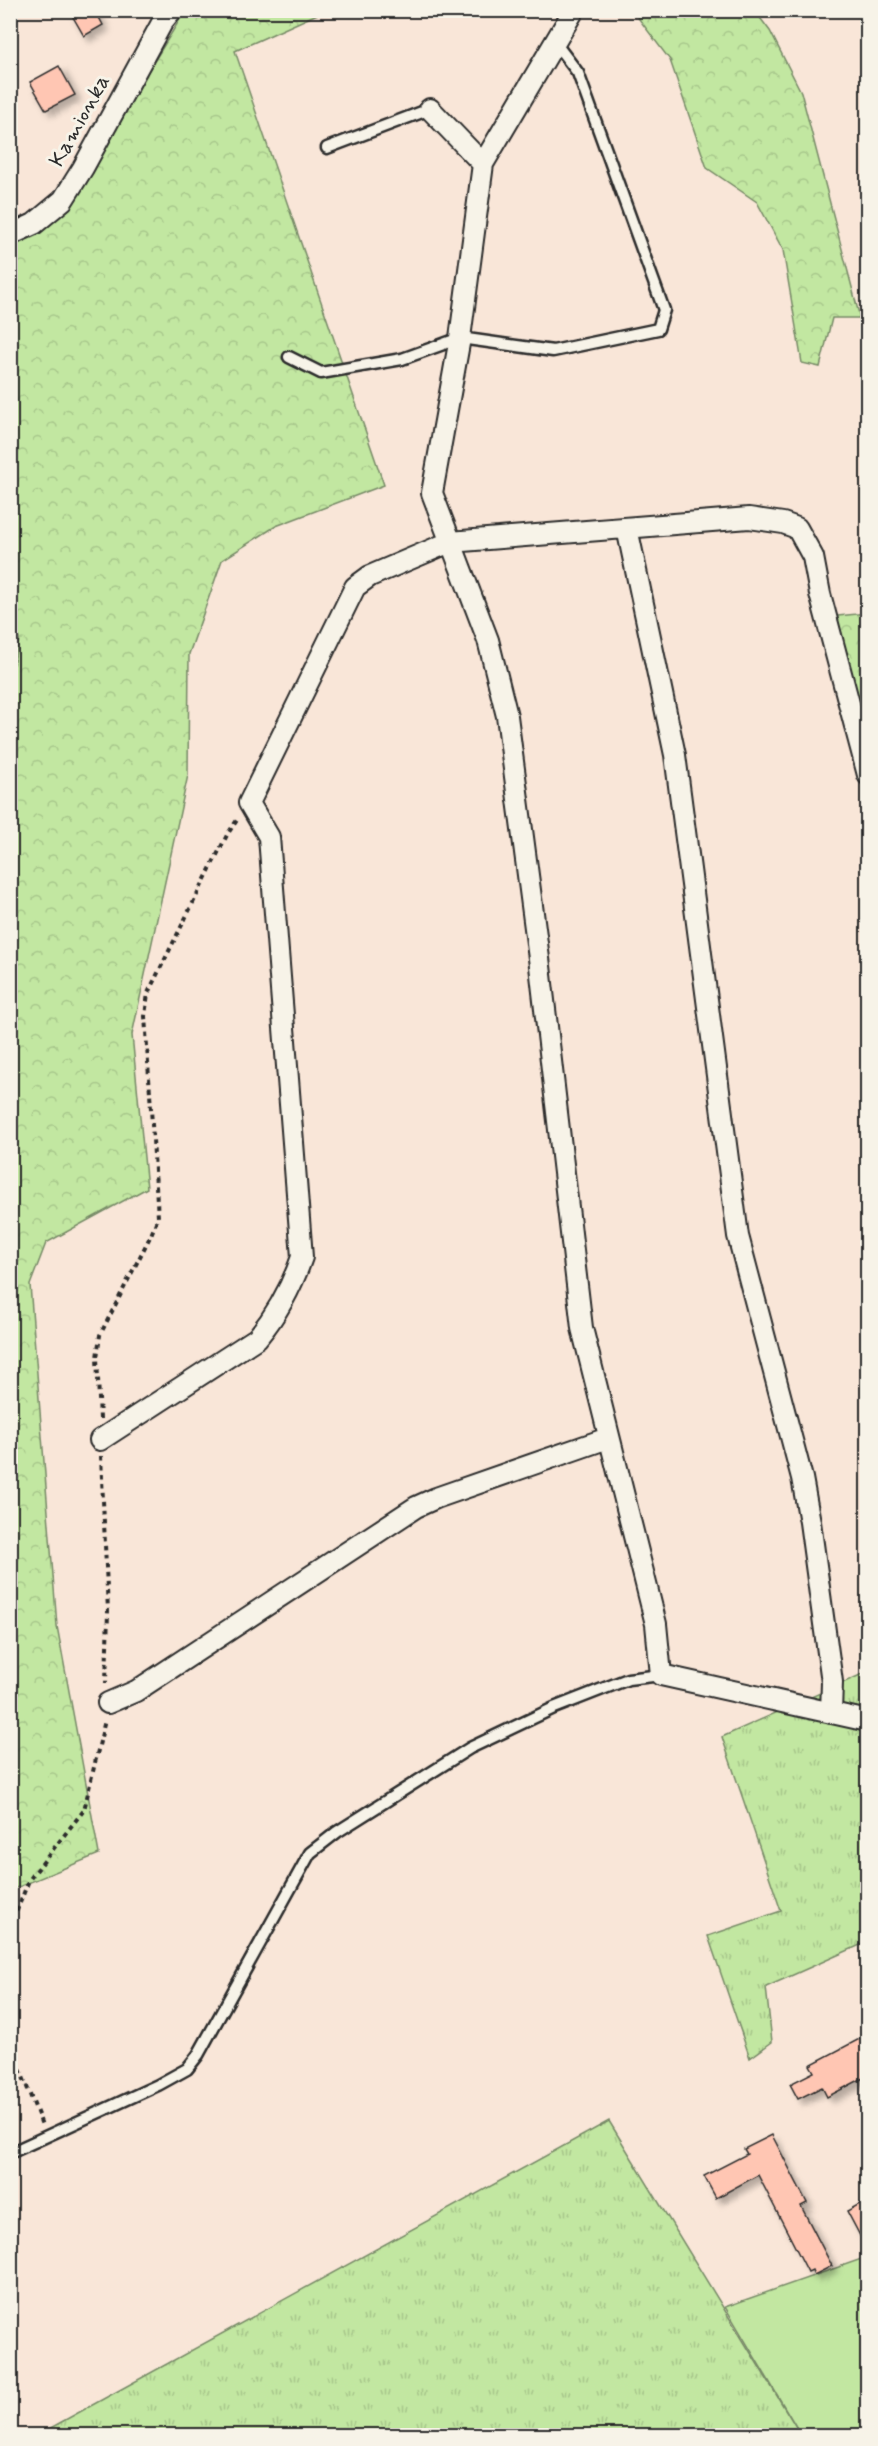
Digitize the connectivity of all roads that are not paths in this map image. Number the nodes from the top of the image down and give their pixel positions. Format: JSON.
{"nodes":[{"id":1,"x":172,"y":10,"type":"edge"},
{"id":2,"x":574,"y":10,"type":"edge"},
{"id":3,"x":556,"y":44,"type":"junction"},
{"id":4,"x":430,"y":109,"type":"joint"},
{"id":5,"x":327,"y":148,"type":"dead end"},
{"id":6,"x":483,"y":164,"type":"junction"},
{"id":7,"x":10,"y":235,"type":"edge"},
{"id":8,"x":460,"y":338,"type":"junction"},
{"id":9,"x":289,"y":357,"type":"dead end"},
{"id":10,"x":627,"y":528,"type":"junction"},
{"id":11,"x":450,"y":542,"type":"junction"},
{"id":12,"x":867,"y":775,"type":"edge"},
{"id":13,"x":608,"y":1438,"type":"junction"},
{"id":14,"x":100,"y":1440,"type":"road end"},
{"id":15,"x":661,"y":1674,"type":"junction"},
{"id":16,"x":108,"y":1703,"type":"road end"},
{"id":17,"x":831,"y":1713,"type":"junction"},
{"id":18,"x":867,"y":1721,"type":"edge"},
{"id":19,"x":10,"y":2153,"type":"edge"}],
"edges":[{"from":1,"to":7,"type":"street","name":"Kamionka"},
{"from":2,"to":3,"type":"street"},
{"from":3,"to":6,"type":"street"},
{"from":3,"to":8,"type":"lane"},
{"from":4,"to":5,"type":"lane"},
{"from":4,"to":6,"type":"street"},
{"from":6,"to":8,"type":"street"},
{"from":8,"to":9,"type":"lane"},
{"from":8,"to":11,"type":"street"},
{"from":10,"to":11,"type":"street"},
{"from":10,"to":12,"type":"street"},
{"from":10,"to":17,"type":"street"},
{"from":11,"to":13,"type":"street"},
{"from":11,"to":14,"type":"street"},
{"from":13,"to":15,"type":"street"},
{"from":13,"to":16,"type":"street"},
{"from":15,"to":17,"type":"street"},
{"from":15,"to":19,"type":"lane"},
{"from":17,"to":18,"type":"street"}]}
